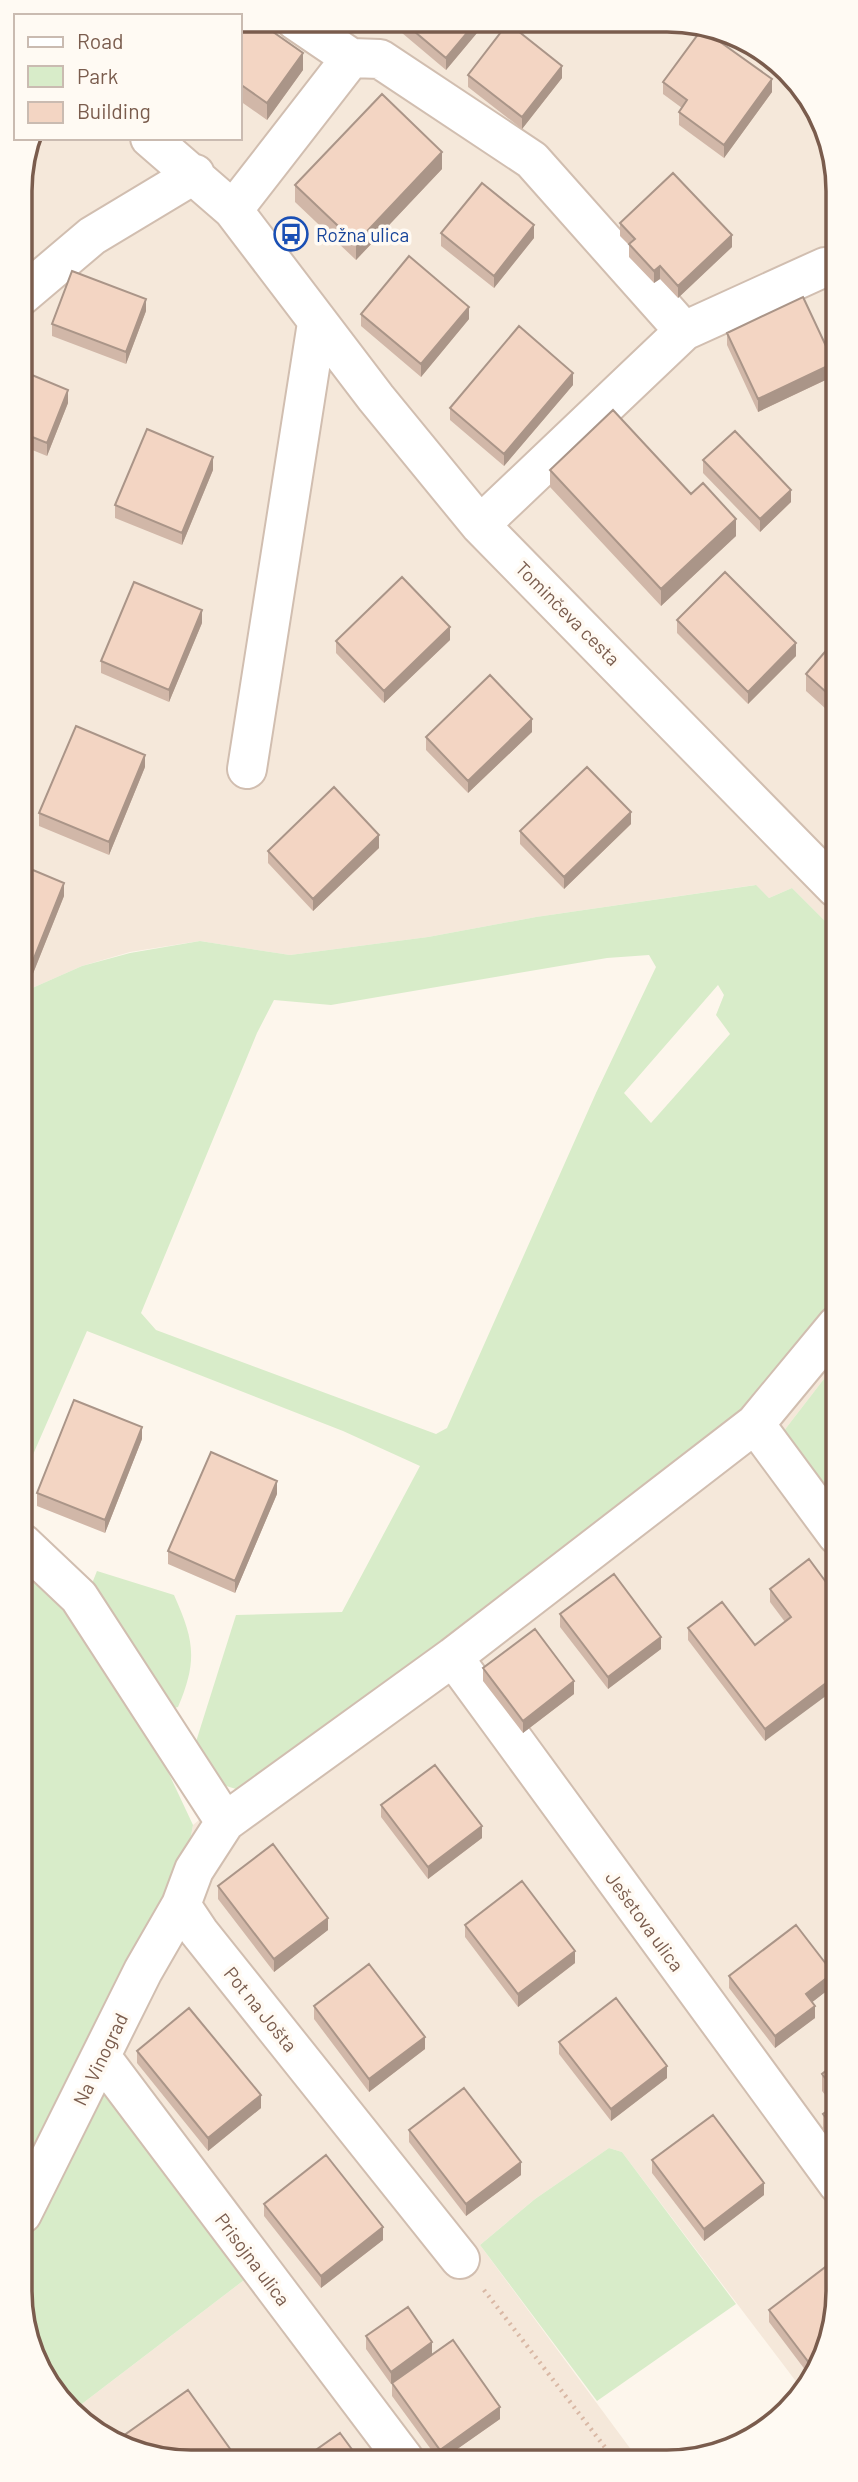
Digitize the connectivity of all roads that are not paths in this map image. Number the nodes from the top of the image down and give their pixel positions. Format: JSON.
{"nodes":[{"id":1,"x":313,"y":32,"type":"edge"},
{"id":2,"x":351,"y":58,"type":"junction"},
{"id":3,"x":152,"y":140,"type":"edge"},
{"id":4,"x":195,"y":174,"type":"junction"},
{"id":5,"x":233,"y":210,"type":"junction"},
{"id":6,"x":825,"y":267,"type":"dead end"},
{"id":7,"x":32,"y":288,"type":"edge"},
{"id":8,"x":317,"y":323,"type":"junction"},
{"id":9,"x":684,"y":331,"type":"junction"},
{"id":10,"x":480,"y":525,"type":"junction"},
{"id":11,"x":247,"y":769,"type":"dead end"},
{"id":12,"x":827,"y":878,"type":"edge"},
{"id":13,"x":826,"y":1338,"type":"edge"},
{"id":14,"x":755,"y":1424,"type":"junction"},
{"id":15,"x":826,"y":1521,"type":"edge"},
{"id":16,"x":32,"y":1552,"type":"edge"},
{"id":17,"x":453,"y":1657,"type":"junction"},
{"id":18,"x":225,"y":1822,"type":"junction"},
{"id":19,"x":181,"y":1905,"type":"junction"},
{"id":20,"x":102,"y":2058,"type":"junction"},
{"id":21,"x":826,"y":2168,"type":"edge"},
{"id":22,"x":32,"y":2194,"type":"edge"},
{"id":23,"x":460,"y":2259,"type":"road end"},
{"id":24,"x":397,"y":2450,"type":"edge"}],
"edges":[{"from":1,"to":2,"type":"street"},
{"from":2,"to":5,"type":"street"},
{"from":2,"to":9,"type":"street"},
{"from":3,"to":4,"type":"street","name":"Tominčeva cesta"},
{"from":4,"to":5,"type":"street","name":"Tominčeva cesta"},
{"from":4,"to":7,"type":"street"},
{"from":5,"to":8,"type":"street","name":"Tominčeva cesta"},
{"from":6,"to":9,"type":"street"},
{"from":8,"to":10,"type":"street","name":"Tominčeva cesta"},
{"from":8,"to":11,"type":"street"},
{"from":9,"to":10,"type":"street"},
{"from":10,"to":12,"type":"street","name":"Tominčeva cesta"},
{"from":13,"to":14,"type":"street"},
{"from":14,"to":15,"type":"street"},
{"from":14,"to":17,"type":"street"},
{"from":16,"to":18,"type":"street"},
{"from":17,"to":18,"type":"street"},
{"from":17,"to":21,"type":"street","name":"Ješetova ulica"},
{"from":18,"to":19,"type":"street"},
{"from":19,"to":20,"type":"street","name":"Na Vinograd"},
{"from":19,"to":23,"type":"street","name":"Pot na Jošta"},
{"from":20,"to":22,"type":"street","name":"Na Vinograd"},
{"from":20,"to":24,"type":"street","name":"Prisojna ulica"}]}
